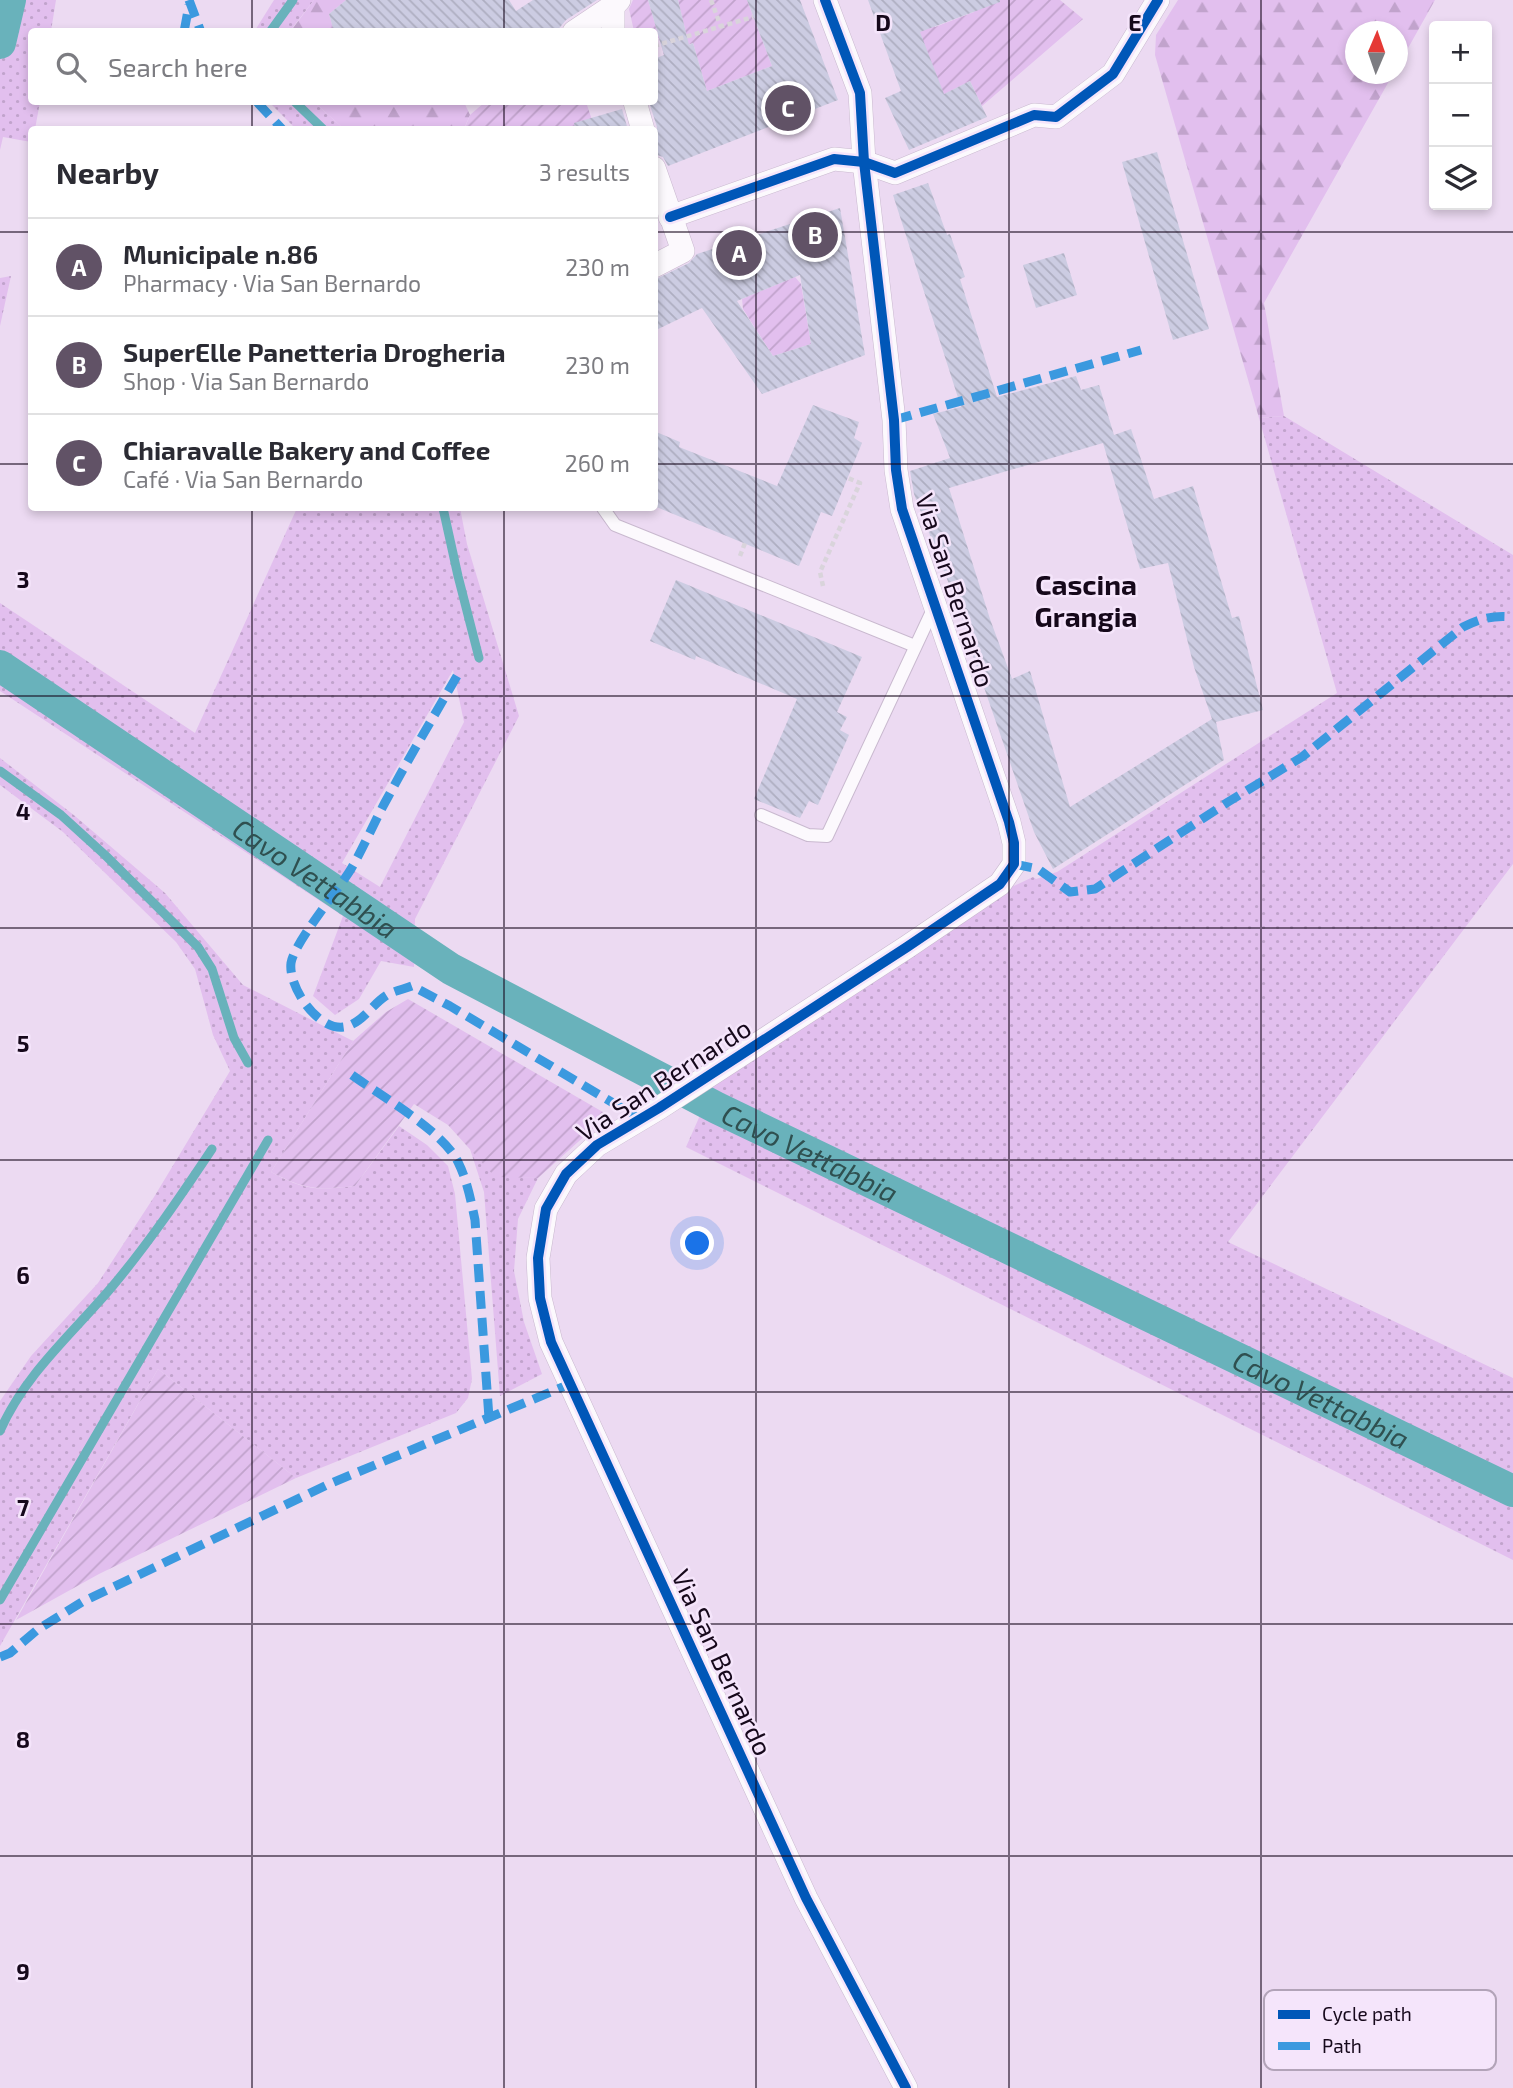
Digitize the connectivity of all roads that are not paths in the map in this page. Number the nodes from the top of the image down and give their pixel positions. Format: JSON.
{"nodes":[{"id":1,"x":825,"y":0,"type":"edge"},
{"id":2,"x":1158,"y":0,"type":"edge"},
{"id":3,"x":616,"y":3,"type":"edge"},
{"id":4,"x":580,"y":28,"type":"edge"},
{"id":5,"x":613,"y":28,"type":"edge"},
{"id":6,"x":636,"y":105,"type":"edge"},
{"id":7,"x":642,"y":126,"type":"edge"},
{"id":8,"x":864,"y":162,"type":"junction"},
{"id":9,"x":658,"y":180,"type":"edge"},
{"id":10,"x":670,"y":216,"type":"junction"},
{"id":11,"x":658,"y":264,"type":"edge"},
{"id":12,"x":605,"y":511,"type":"edge"},
{"id":13,"x":935,"y":605,"type":"junction"},
{"id":14,"x":915,"y":646,"type":"junction"},
{"id":15,"x":761,"y":815,"type":"dead end"},
{"id":16,"x":906,"y":2088,"type":"edge"}],
"edges":[{"from":1,"to":8,"type":"street","name":"Via San Bernardo"},
{"from":2,"to":8,"type":"street"},
{"from":3,"to":4,"type":"street"},
{"from":3,"to":5,"type":"street"},
{"from":6,"to":7,"type":"street"},
{"from":8,"to":10,"type":"street"},
{"from":8,"to":13,"type":"street","name":"Via San Bernardo"},
{"from":9,"to":10,"type":"street"},
{"from":10,"to":11,"type":"street"},
{"from":12,"to":14,"type":"lane"},
{"from":13,"to":14,"type":"lane"},
{"from":13,"to":16,"type":"street","name":"Via San Bernardo"},
{"from":14,"to":15,"type":"lane"}]}
